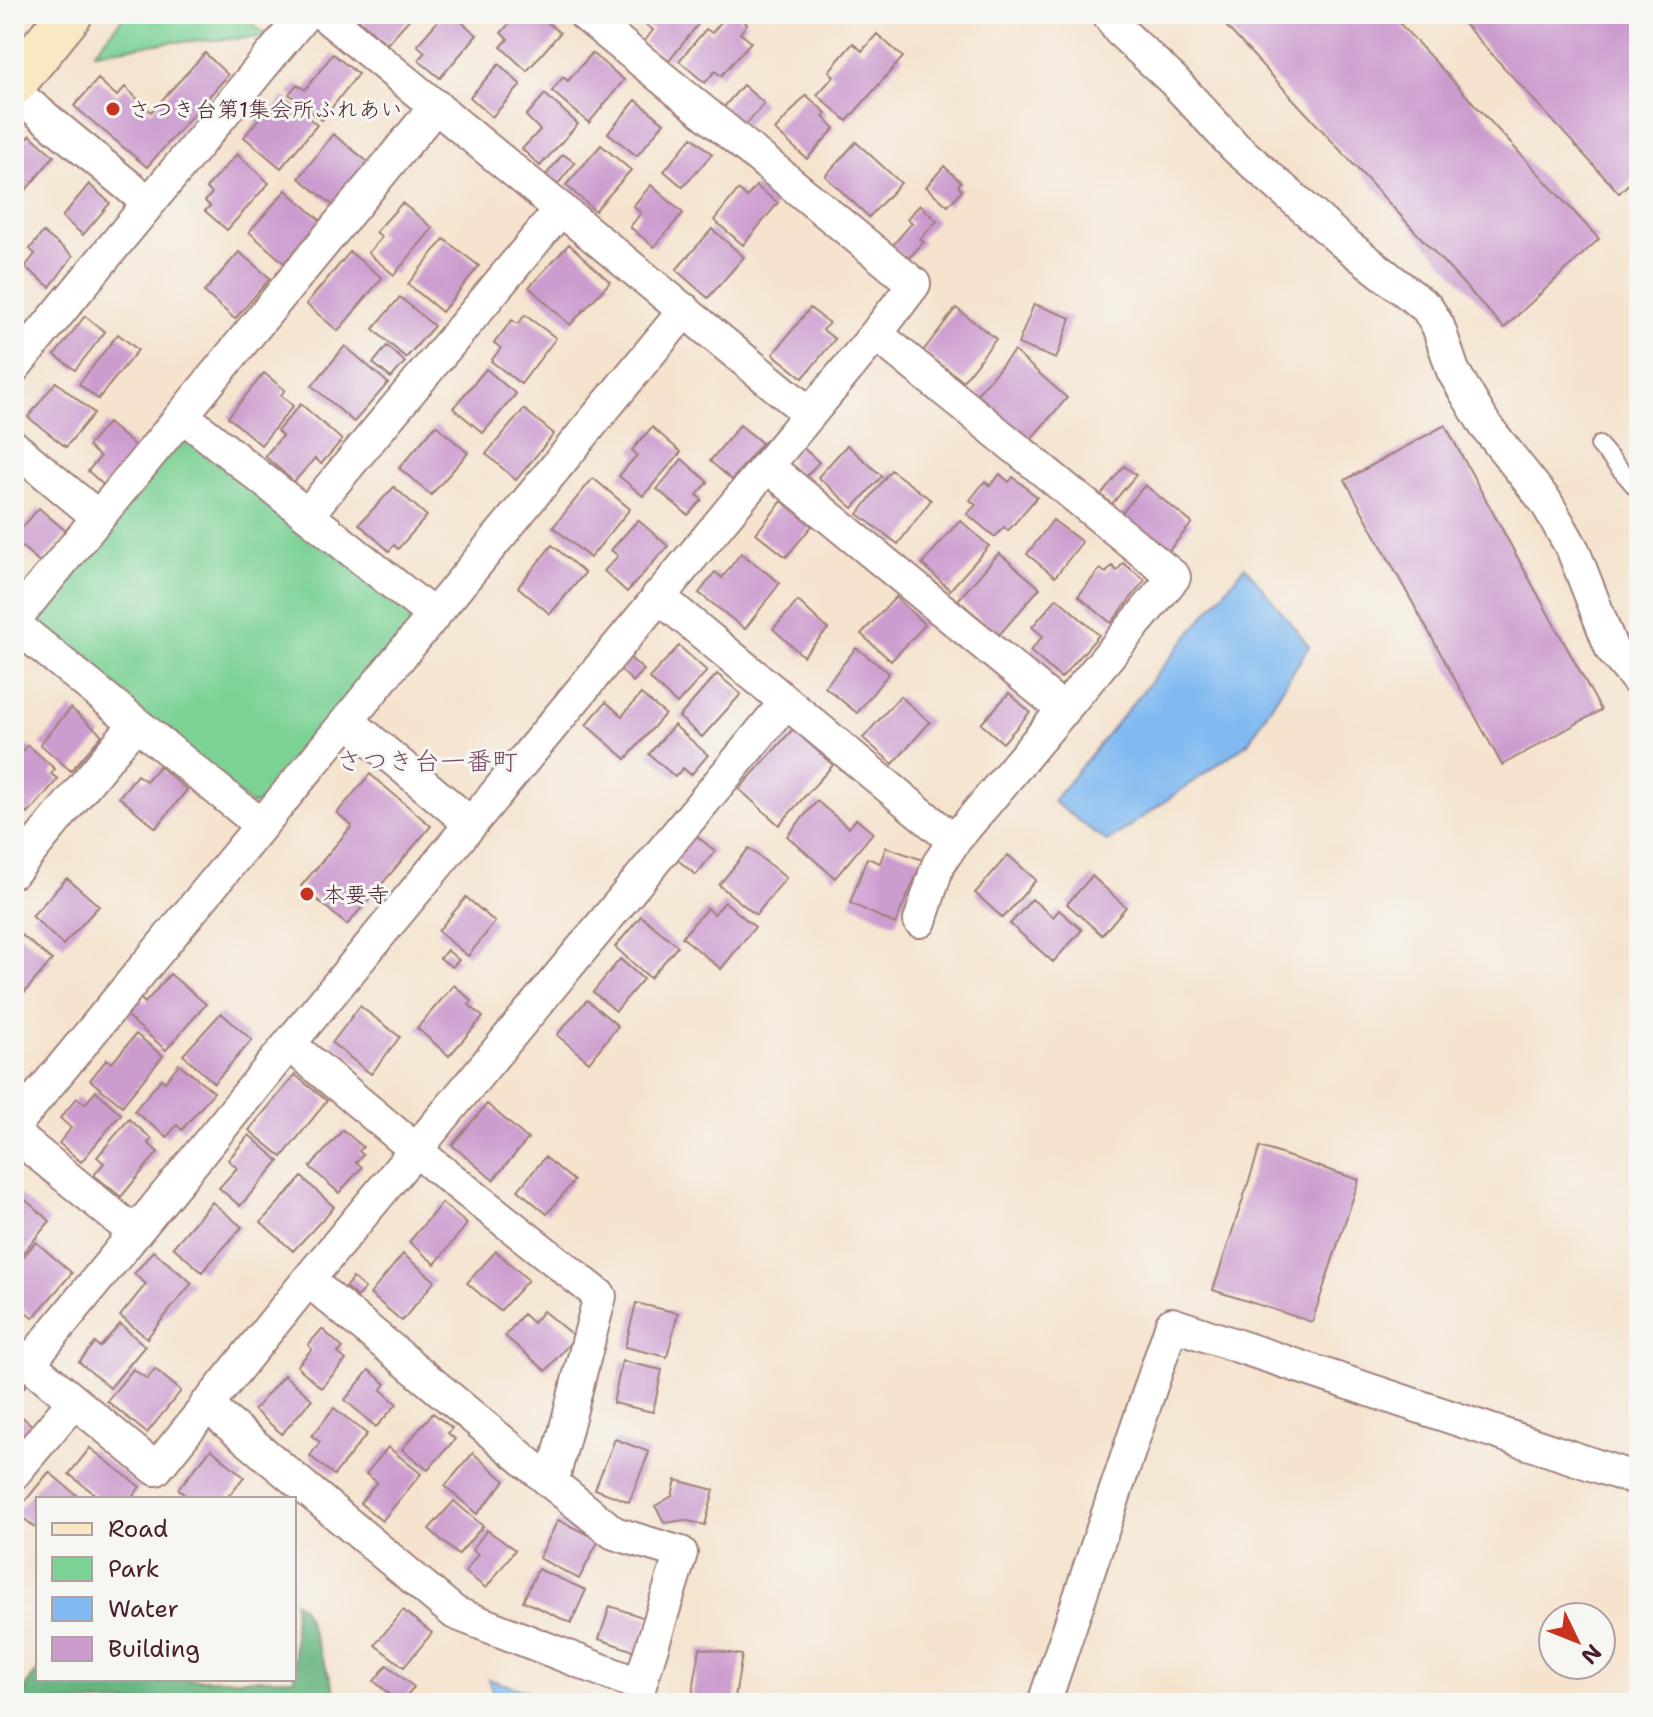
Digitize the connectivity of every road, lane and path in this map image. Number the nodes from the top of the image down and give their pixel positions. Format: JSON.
{"nodes":[{"id":1,"x":70,"y":14,"type":"edge"},
{"id":2,"x":305,"y":14,"type":"edge"},
{"id":3,"x":323,"y":14,"type":"edge"},
{"id":4,"x":584,"y":14,"type":"edge"},
{"id":5,"x":1108,"y":14,"type":"edge"},
{"id":6,"x":14,"y":83,"type":"edge"},
{"id":7,"x":14,"y":92,"type":"edge"},
{"id":8,"x":436,"y":106,"type":"junction"},
{"id":9,"x":149,"y":203,"type":"junction"},
{"id":10,"x":561,"y":209,"type":"junction"},
{"id":11,"x":685,"y":310,"type":"junction"},
{"id":12,"x":876,"y":334,"type":"junction"},
{"id":13,"x":14,"y":367,"type":"edge"},
{"id":14,"x":810,"y":414,"type":"junction"},
{"id":15,"x":183,"y":416,"type":"junction"},
{"id":16,"x":1599,"y":445,"type":"dead end"},
{"id":17,"x":14,"y":447,"type":"edge"},
{"id":18,"x":767,"y":466,"type":"junction"},
{"id":19,"x":1639,"y":491,"type":"edge"},
{"id":20,"x":307,"y":515,"type":"junction"},
{"id":21,"x":98,"y":517,"type":"junction"},
{"id":22,"x":658,"y":596,"type":"junction"},
{"id":23,"x":434,"y":616,"type":"junction"},
{"id":24,"x":14,"y":622,"type":"edge"},
{"id":25,"x":1639,"y":682,"type":"edge"},
{"id":26,"x":786,"y":702,"type":"junction"},
{"id":27,"x":1064,"y":710,"type":"junction"},
{"id":28,"x":348,"y":721,"type":"junction"},
{"id":29,"x":135,"y":724,"type":"junction"},
{"id":30,"x":471,"y":824,"type":"junction"},
{"id":31,"x":261,"y":825,"type":"junction"},
{"id":32,"x":954,"y":841,"type":"junction"},
{"id":33,"x":14,"y":871,"type":"edge"},
{"id":34,"x":920,"y":921,"type":"dead end"},
{"id":35,"x":289,"y":1044,"type":"junction"},
{"id":36,"x":14,"y":1126,"type":"edge"},
{"id":37,"x":14,"y":1134,"type":"edge"},
{"id":38,"x":417,"y":1150,"type":"junction"},
{"id":39,"x":135,"y":1233,"type":"junction"},
{"id":40,"x":308,"y":1280,"type":"junction"},
{"id":41,"x":21,"y":1357,"type":"edge"},
{"id":42,"x":74,"y":1401,"type":"junction"},
{"id":43,"x":206,"y":1405,"type":"junction"},
{"id":44,"x":14,"y":1473,"type":"edge"},
{"id":45,"x":1639,"y":1480,"type":"edge"},
{"id":46,"x":552,"y":1483,"type":"junction"},
{"id":47,"x":1044,"y":1703,"type":"edge"}],
"edges":[{"from":1,"to":6,"type":"street"},
{"from":2,"to":9,"type":"street"},
{"from":3,"to":8,"type":"street"},
{"from":4,"to":12,"type":"street"},
{"from":5,"to":25,"type":"street"},
{"from":7,"to":9,"type":"street"},
{"from":8,"to":10,"type":"street"},
{"from":8,"to":15,"type":"street"},
{"from":9,"to":13,"type":"street"},
{"from":10,"to":11,"type":"street"},
{"from":10,"to":20,"type":"street"},
{"from":11,"to":14,"type":"street"},
{"from":11,"to":23,"type":"street"},
{"from":12,"to":14,"type":"street"},
{"from":12,"to":27,"type":"street"},
{"from":14,"to":18,"type":"street"},
{"from":15,"to":20,"type":"street"},
{"from":15,"to":21,"type":"street"},
{"from":16,"to":19,"type":"lane"},
{"from":17,"to":21,"type":"street"},
{"from":18,"to":22,"type":"street"},
{"from":18,"to":27,"type":"street"},
{"from":20,"to":23,"type":"street"},
{"from":21,"to":24,"type":"street"},
{"from":22,"to":26,"type":"street"},
{"from":22,"to":30,"type":"street"},
{"from":23,"to":28,"type":"street"},
{"from":24,"to":29,"type":"street"},
{"from":26,"to":32,"type":"street"},
{"from":26,"to":38,"type":"street"},
{"from":27,"to":32,"type":"street"},
{"from":28,"to":30,"type":"street"},
{"from":28,"to":31,"type":"street"},
{"from":29,"to":31,"type":"street"},
{"from":29,"to":33,"type":"street"},
{"from":30,"to":35,"type":"street"},
{"from":31,"to":36,"type":"street"},
{"from":32,"to":34,"type":"street"},
{"from":35,"to":38,"type":"street"},
{"from":35,"to":39,"type":"street"},
{"from":37,"to":39,"type":"street"},
{"from":38,"to":40,"type":"street"},
{"from":38,"to":46,"type":"street"},
{"from":39,"to":41,"type":"street"},
{"from":40,"to":43,"type":"street"},
{"from":40,"to":46,"type":"street"},
{"from":41,"to":42,"type":"street"},
{"from":42,"to":43,"type":"street"},
{"from":42,"to":44,"type":"street"},
{"from":43,"to":46,"type":"street"},
{"from":45,"to":47,"type":"street"}]}
